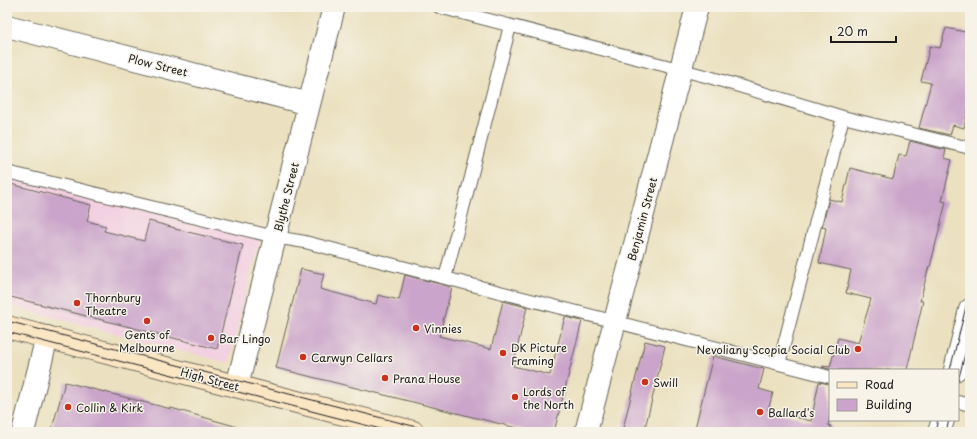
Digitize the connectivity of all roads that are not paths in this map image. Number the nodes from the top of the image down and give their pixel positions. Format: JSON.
{"nodes":[{"id":1,"x":334,"y":7,"type":"edge"},
{"id":2,"x":439,"y":7,"type":"edge"},
{"id":3,"x":697,"y":7,"type":"edge"},
{"id":4,"x":7,"y":26,"type":"edge"},
{"id":5,"x":510,"y":26,"type":"junction"},
{"id":6,"x":681,"y":70,"type":"junction"},
{"id":7,"x":309,"y":104,"type":"junction"},
{"id":8,"x":844,"y":117,"type":"junction"},
{"id":9,"x":970,"y":148,"type":"edge"},
{"id":10,"x":7,"y":172,"type":"edge"},
{"id":11,"x":275,"y":237,"type":"junction"},
{"id":12,"x":444,"y":278,"type":"junction"},
{"id":13,"x":970,"y":310,"type":"edge"},
{"id":14,"x":615,"y":322,"type":"junction"},
{"id":15,"x":7,"y":327,"type":"edge"},
{"id":16,"x":48,"y":337,"type":"junction"},
{"id":17,"x":779,"y":364,"type":"junction"},
{"id":18,"x":955,"y":369,"type":"edge"},
{"id":19,"x":829,"y":378,"type":"edge"},
{"id":20,"x":237,"y":386,"type":"junction"},
{"id":21,"x":959,"y":402,"type":"edge"},
{"id":22,"x":970,"y":405,"type":"edge"},
{"id":23,"x":943,"y":421,"type":"edge"},
{"id":24,"x":363,"y":426,"type":"edge"},
{"id":25,"x":392,"y":429,"type":"edge"},
{"id":26,"x":23,"y":432,"type":"edge"},
{"id":27,"x":413,"y":432,"type":"edge"},
{"id":28,"x":586,"y":432,"type":"edge"},
{"id":29,"x":940,"y":432,"type":"edge"}],
"edges":[{"from":1,"to":7,"type":"street","name":"Blythe Street"},
{"from":2,"to":5,"type":"lane"},
{"from":3,"to":6,"type":"street","name":"Benjamin Street"},
{"from":4,"to":7,"type":"street","name":"Plow Street"},
{"from":5,"to":6,"type":"lane"},
{"from":5,"to":12,"type":"lane"},
{"from":6,"to":8,"type":"lane"},
{"from":6,"to":14,"type":"street","name":"Benjamin Street"},
{"from":7,"to":11,"type":"street","name":"Blythe Street"},
{"from":8,"to":9,"type":"lane"},
{"from":8,"to":17,"type":"lane"},
{"from":10,"to":11,"type":"lane"},
{"from":11,"to":12,"type":"lane"},
{"from":11,"to":20,"type":"street","name":"Blythe Street"},
{"from":12,"to":14,"type":"lane"},
{"from":13,"to":18,"type":"street"},
{"from":14,"to":17,"type":"lane"},
{"from":14,"to":28,"type":"street","name":"Benjamin Street"},
{"from":15,"to":16,"type":"main road","name":"High Street"},
{"from":16,"to":20,"type":"main road","name":"High Street"},
{"from":16,"to":26,"type":"street"},
{"from":17,"to":19,"type":"lane"},
{"from":20,"to":24,"type":"main road","name":"High Street"},
{"from":21,"to":22,"type":"lane"},
{"from":23,"to":29,"type":"street"},
{"from":24,"to":25,"type":"main road","name":"High Street"},
{"from":25,"to":27,"type":"main road","name":"High Street"}]}
